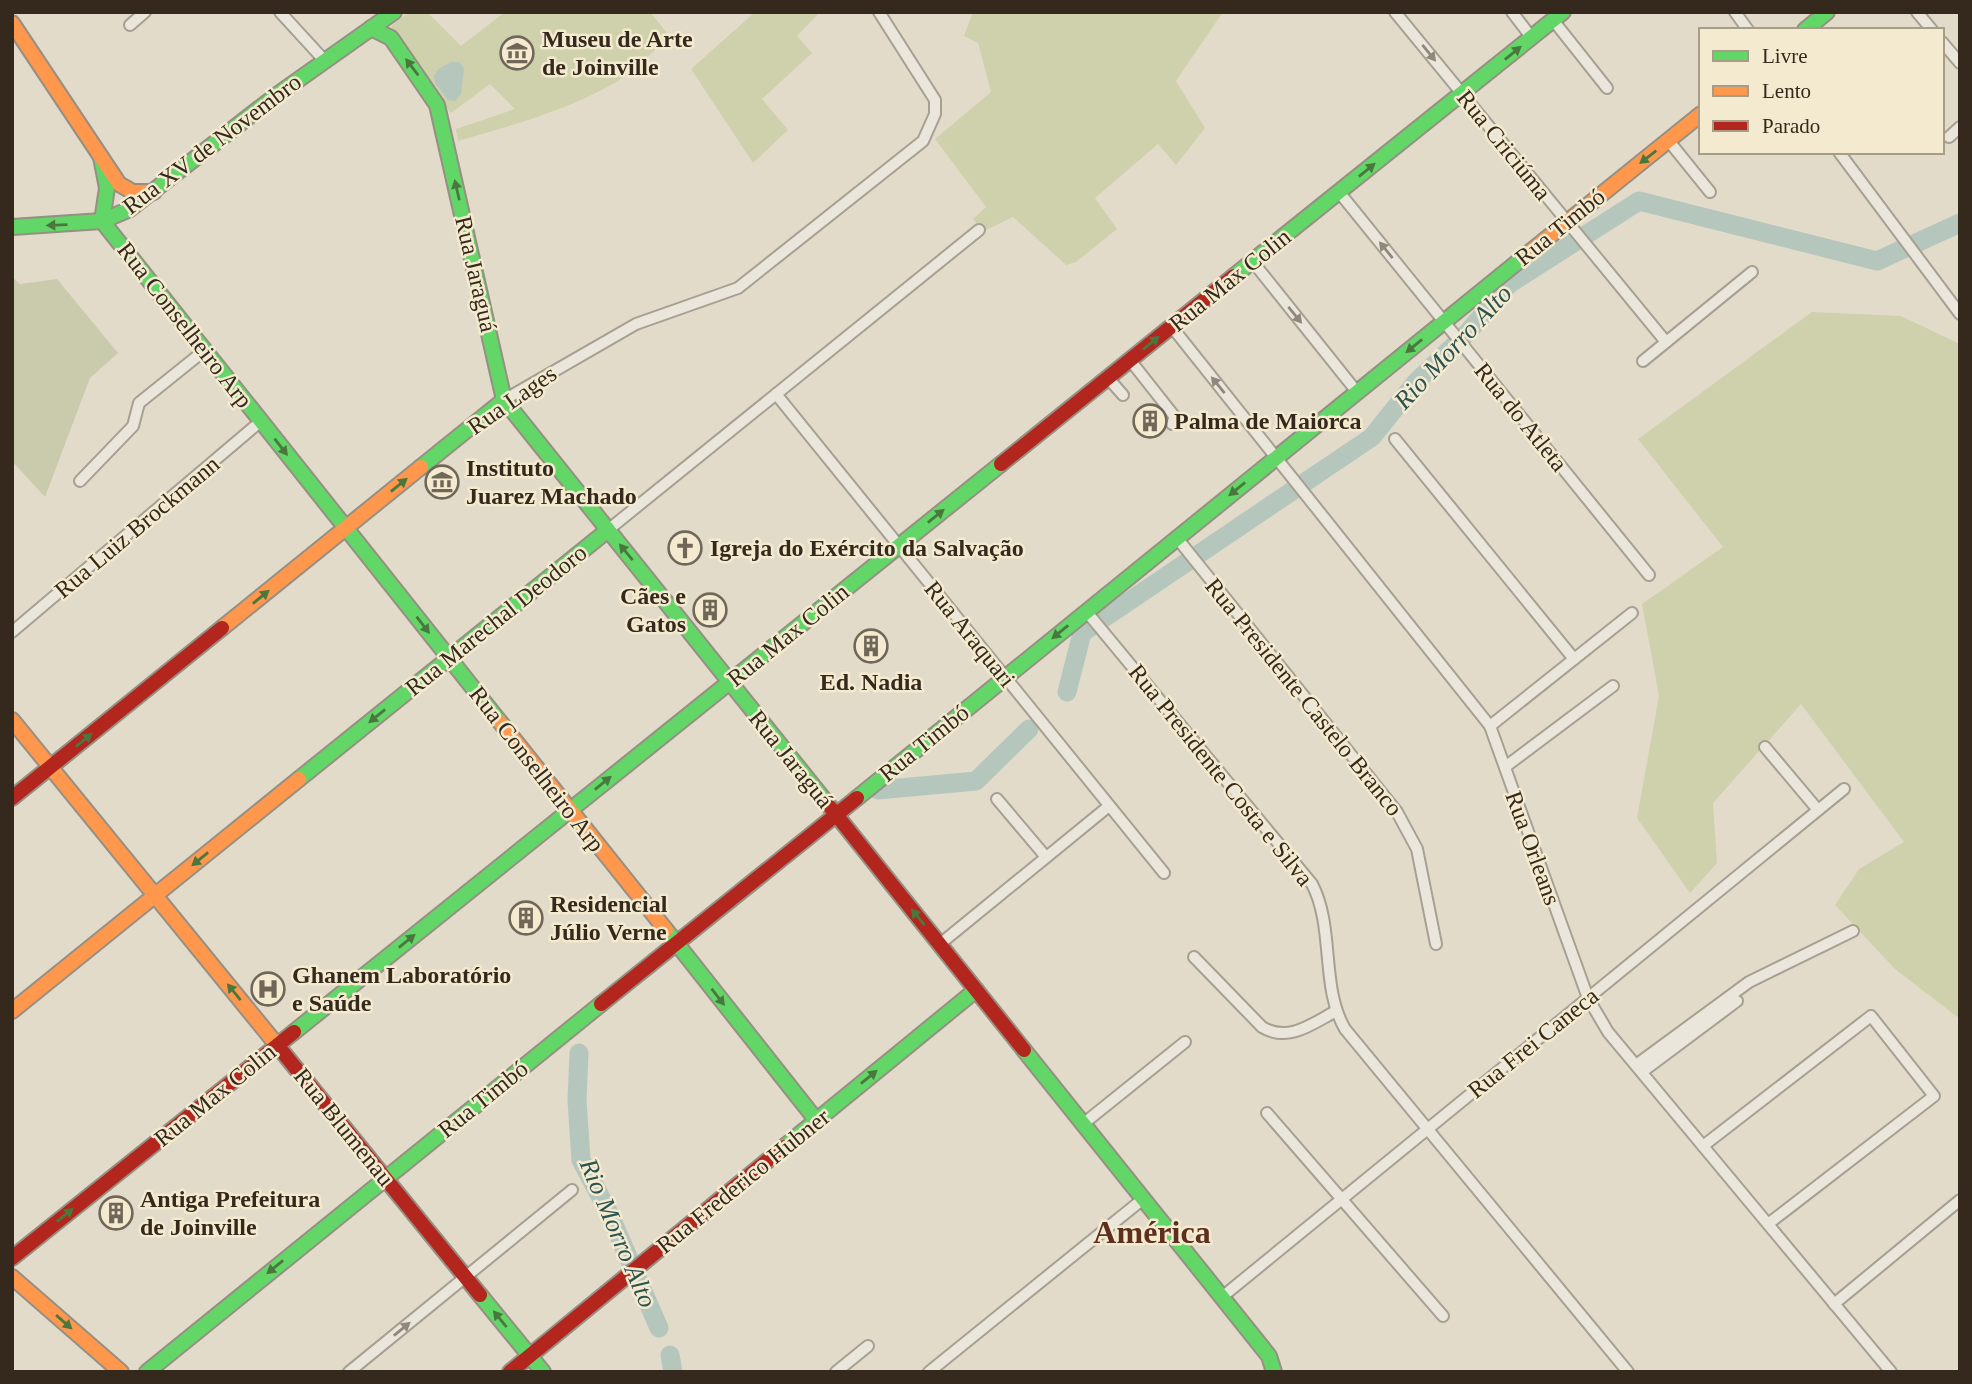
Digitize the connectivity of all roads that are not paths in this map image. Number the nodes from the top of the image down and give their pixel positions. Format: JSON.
{"nodes":[{"id":1,"x":145,"y":12,"type":"edge"},
{"id":2,"x":280,"y":12,"type":"edge"},
{"id":3,"x":394,"y":12,"type":"edge"},
{"id":4,"x":879,"y":12,"type":"edge"},
{"id":5,"x":1395,"y":12,"type":"edge"},
{"id":6,"x":1512,"y":12,"type":"edge"},
{"id":7,"x":1735,"y":12,"type":"edge"},
{"id":8,"x":1827,"y":12,"type":"edge"},
{"id":9,"x":1917,"y":12,"type":"edge"},
{"id":10,"x":1558,"y":16,"type":"edge"},
{"id":11,"x":12,"y":23,"type":"edge"},
{"id":12,"x":130,"y":25,"type":"dead end"},
{"id":13,"x":371,"y":28,"type":"junction"},
{"id":14,"x":1747,"y":28,"type":"edge"},
{"id":15,"x":1807,"y":28,"type":"edge"},
{"id":16,"x":1930,"y":28,"type":"edge"},
{"id":17,"x":1532,"y":37,"type":"junction"},
{"id":18,"x":1944,"y":44,"type":"edge"},
{"id":19,"x":324,"y":60,"type":"junction"},
{"id":20,"x":1960,"y":63,"type":"edge"},
{"id":21,"x":1607,"y":88,"type":"dead end"},
{"id":22,"x":1462,"y":93,"type":"junction"},
{"id":23,"x":1699,"y":116,"type":"edge"},
{"id":24,"x":1960,"y":127,"type":"edge"},
{"id":25,"x":1949,"y":136,"type":"dead end"},
{"id":26,"x":1668,"y":140,"type":"junction"},
{"id":27,"x":1840,"y":154,"type":"edge"},
{"id":28,"x":101,"y":158,"type":"junction"},
{"id":29,"x":154,"y":192,"type":"junction"},
{"id":30,"x":1339,"y":192,"type":"junction"},
{"id":31,"x":1710,"y":192,"type":"dead end"},
{"id":32,"x":102,"y":221,"type":"junction"},
{"id":33,"x":1571,"y":226,"type":"junction"},
{"id":34,"x":12,"y":227,"type":"edge"},
{"id":35,"x":979,"y":230,"type":"dead end"},
{"id":36,"x":1253,"y":262,"type":"junction"},
{"id":37,"x":1752,"y":272,"type":"dead end"},
{"id":38,"x":1960,"y":314,"type":"edge"},
{"id":39,"x":1446,"y":325,"type":"junction"},
{"id":40,"x":1171,"y":327,"type":"junction"},
{"id":41,"x":1666,"y":342,"type":"junction"},
{"id":42,"x":205,"y":350,"type":"junction"},
{"id":43,"x":1130,"y":360,"type":"junction"},
{"id":44,"x":1643,"y":361,"type":"dead end"},
{"id":45,"x":1108,"y":378,"type":"junction"},
{"id":46,"x":1357,"y":392,"type":"junction"},
{"id":47,"x":776,"y":394,"type":"junction"},
{"id":48,"x":1123,"y":395,"type":"dead end"},
{"id":49,"x":504,"y":400,"type":"junction"},
{"id":50,"x":261,"y":421,"type":"junction"},
{"id":51,"x":1172,"y":424,"type":"dead end"},
{"id":52,"x":1395,"y":439,"type":"dead end"},
{"id":53,"x":1276,"y":458,"type":"junction"},
{"id":54,"x":80,"y":481,"type":"dead end"},
{"id":55,"x":346,"y":528,"type":"junction"},
{"id":56,"x":608,"y":530,"type":"junction"},
{"id":57,"x":1181,"y":543,"type":"junction"},
{"id":58,"x":899,"y":546,"type":"junction"},
{"id":59,"x":1649,"y":575,"type":"dead end"},
{"id":60,"x":1632,"y":613,"type":"dead end"},
{"id":61,"x":1089,"y":614,"type":"junction"},
{"id":62,"x":12,"y":632,"type":"edge"},
{"id":63,"x":449,"y":658,"type":"junction"},
{"id":64,"x":1574,"y":659,"type":"junction"},
{"id":65,"x":1005,"y":677,"type":"junction"},
{"id":66,"x":730,"y":682,"type":"junction"},
{"id":67,"x":1613,"y":686,"type":"dead end"},
{"id":68,"x":12,"y":720,"type":"edge"},
{"id":69,"x":1490,"y":726,"type":"junction"},
{"id":70,"x":1765,"y":747,"type":"dead end"},
{"id":71,"x":1504,"y":767,"type":"junction"},
{"id":72,"x":51,"y":768,"type":"junction"},
{"id":73,"x":1844,"y":789,"type":"dead end"},
{"id":74,"x":12,"y":799,"type":"edge"},
{"id":75,"x":997,"y":799,"type":"dead end"},
{"id":76,"x":1110,"y":806,"type":"junction"},
{"id":77,"x":570,"y":810,"type":"junction"},
{"id":78,"x":1818,"y":810,"type":"junction"},
{"id":79,"x":835,"y":814,"type":"junction"},
{"id":80,"x":1046,"y":857,"type":"junction"},
{"id":81,"x":1164,"y":873,"type":"dead end"},
{"id":82,"x":155,"y":895,"type":"junction"},
{"id":83,"x":1853,"y":931,"type":"dead end"},
{"id":84,"x":676,"y":943,"type":"junction"},
{"id":85,"x":940,"y":944,"type":"junction"},
{"id":86,"x":1436,"y":944,"type":"dead end"},
{"id":87,"x":1194,"y":957,"type":"dead end"},
{"id":88,"x":976,"y":990,"type":"junction"},
{"id":89,"x":1588,"y":998,"type":"junction"},
{"id":90,"x":1737,"y":1001,"type":"dead end"},
{"id":91,"x":12,"y":1011,"type":"edge"},
{"id":92,"x":1336,"y":1011,"type":"junction"},
{"id":93,"x":1185,"y":1042,"type":"dead end"},
{"id":94,"x":277,"y":1045,"type":"junction"},
{"id":95,"x":1639,"y":1069,"type":"junction"},
{"id":96,"x":1267,"y":1113,"type":"dead end"},
{"id":97,"x":817,"y":1121,"type":"junction"},
{"id":98,"x":1083,"y":1124,"type":"junction"},
{"id":99,"x":1427,"y":1129,"type":"junction"},
{"id":100,"x":1703,"y":1146,"type":"junction"},
{"id":101,"x":386,"y":1178,"type":"junction"},
{"id":102,"x":572,"y":1190,"type":"dead end"},
{"id":103,"x":1143,"y":1199,"type":"junction"},
{"id":104,"x":1342,"y":1199,"type":"junction"},
{"id":105,"x":1960,"y":1200,"type":"edge"},
{"id":106,"x":1768,"y":1224,"type":"junction"},
{"id":107,"x":12,"y":1258,"type":"edge"},
{"id":108,"x":12,"y":1277,"type":"edge"},
{"id":109,"x":466,"y":1277,"type":"junction"},
{"id":110,"x":1222,"y":1297,"type":"junction"},
{"id":111,"x":1834,"y":1304,"type":"junction"},
{"id":112,"x":1443,"y":1316,"type":"dead end"},
{"id":113,"x":868,"y":1346,"type":"dead end"},
{"id":114,"x":530,"y":1356,"type":"junction"},
{"id":115,"x":121,"y":1372,"type":"edge"},
{"id":116,"x":147,"y":1372,"type":"edge"},
{"id":117,"x":349,"y":1372,"type":"edge"},
{"id":118,"x":510,"y":1372,"type":"edge"},
{"id":119,"x":543,"y":1372,"type":"edge"},
{"id":120,"x":836,"y":1372,"type":"edge"},
{"id":121,"x":929,"y":1372,"type":"edge"},
{"id":122,"x":1274,"y":1372,"type":"edge"},
{"id":123,"x":1628,"y":1372,"type":"edge"},
{"id":124,"x":1891,"y":1372,"type":"edge"}],
"edges":[{"from":1,"to":12,"type":"street"},
{"from":2,"to":19,"type":"street"},
{"from":3,"to":13,"type":"main road","name":"Rua XV de Novembro"},
{"from":4,"to":49,"type":"street","name":"Rua Lages"},
{"from":5,"to":22,"type":"street","name":"Rua Criciúma","one_way":true},
{"from":6,"to":17,"type":"street"},
{"from":7,"to":14,"type":"street"},
{"from":8,"to":15,"type":"main road"},
{"from":9,"to":16,"type":"street"},
{"from":10,"to":17,"type":"main road","name":"Rua Max Colin"},
{"from":10,"to":21,"type":"street"},
{"from":11,"to":28,"type":"main road"},
{"from":13,"to":19,"type":"main road","name":"Rua XV de Novembro"},
{"from":49,"to":13,"type":"main road","name":"Rua Jaraguá","one_way":true},
{"from":22,"to":17,"type":"main road","name":"Rua Max Colin","one_way":true},
{"from":18,"to":20,"type":"street"},
{"from":19,"to":29,"type":"main road","name":"Rua XV de Novembro"},
{"from":30,"to":22,"type":"main road","name":"Rua Max Colin","one_way":true},
{"from":22,"to":33,"type":"street","name":"Rua Criciúma"},
{"from":23,"to":26,"type":"main road","name":"Rua Timbó"},
{"from":24,"to":25,"type":"street"},
{"from":26,"to":31,"type":"street"},
{"from":26,"to":33,"type":"main road","name":"Rua Timbó","one_way":true},
{"from":27,"to":38,"type":"street"},
{"from":28,"to":29,"type":"main road"},
{"from":28,"to":32,"type":"main road"},
{"from":29,"to":32,"type":"main road","name":"Rua XV de Novembro"},
{"from":30,"to":36,"type":"main road","name":"Rua Max Colin"},
{"from":39,"to":30,"type":"street","name":"Rua do Atleta","one_way":true},
{"from":32,"to":34,"type":"main road","name":"Rua XV de Novembro","one_way":true},
{"from":32,"to":42,"type":"main road","name":"Rua Conselheiro Arp"},
{"from":33,"to":39,"type":"main road","name":"Rua Timbó"},
{"from":33,"to":41,"type":"street","name":"Rua Criciúma"},
{"from":35,"to":47,"type":"street","name":"Rua Marechal Deodoro"},
{"from":36,"to":40,"type":"main road","name":"Rua Max Colin"},
{"from":36,"to":46,"type":"street","one_way":true},
{"from":37,"to":41,"type":"street"},
{"from":39,"to":46,"type":"main road","name":"Rua Timbó","one_way":true},
{"from":39,"to":59,"type":"street","name":"Rua do Atleta"},
{"from":43,"to":40,"type":"main road","name":"Rua Max Colin","one_way":true},
{"from":53,"to":40,"type":"street","name":"Rua Orleans","one_way":true},
{"from":41,"to":44,"type":"street"},
{"from":42,"to":50,"type":"main road","name":"Rua Conselheiro Arp"},
{"from":42,"to":54,"type":"street"},
{"from":43,"to":45,"type":"main road","name":"Rua Max Colin"},
{"from":43,"to":51,"type":"street"},
{"from":45,"to":48,"type":"street"},
{"from":58,"to":45,"type":"main road","name":"Rua Max Colin","one_way":true},
{"from":46,"to":53,"type":"main road","name":"Rua Timbó"},
{"from":47,"to":56,"type":"street","name":"Rua Marechal Deodoro"},
{"from":47,"to":58,"type":"street","name":"Rua Araquari"},
{"from":55,"to":49,"type":"main road","name":"Rua Lages","one_way":true},
{"from":49,"to":56,"type":"main road","name":"Rua Jaraguá"},
{"from":50,"to":55,"type":"main road","name":"Rua Conselheiro Arp","one_way":true},
{"from":50,"to":62,"type":"street","name":"Rua Luiz Brockmann"},
{"from":52,"to":64,"type":"street"},
{"from":53,"to":57,"type":"main road","name":"Rua Timbó","one_way":true},
{"from":53,"to":69,"type":"street","name":"Rua Orleans"},
{"from":55,"to":63,"type":"main road","name":"Rua Conselheiro Arp","one_way":true},
{"from":72,"to":55,"type":"main road","name":"Rua Lages","one_way":true},
{"from":56,"to":63,"type":"main road","name":"Rua Marechal Deodoro"},
{"from":66,"to":56,"type":"main road","name":"Rua Jaraguá","one_way":true},
{"from":57,"to":61,"type":"main road","name":"Rua Timbó"},
{"from":57,"to":86,"type":"street","name":"Rua Presidente Castelo Branco"},
{"from":58,"to":65,"type":"street","name":"Rua Araquari"},
{"from":58,"to":66,"type":"main road","name":"Rua Max Colin"},
{"from":60,"to":64,"type":"street"},
{"from":61,"to":65,"type":"main road","name":"Rua Timbó","one_way":true},
{"from":61,"to":92,"type":"street","name":"Rua Presidente Costa e Silva"},
{"from":63,"to":77,"type":"main road","name":"Rua Conselheiro Arp"},
{"from":63,"to":82,"type":"main road","name":"Rua Marechal Deodoro","one_way":true},
{"from":64,"to":69,"type":"street"},
{"from":65,"to":76,"type":"street","name":"Rua Araquari"},
{"from":65,"to":79,"type":"main road","name":"Rua Timbó"},
{"from":77,"to":66,"type":"main road","name":"Rua Max Colin","one_way":true},
{"from":66,"to":79,"type":"main road","name":"Rua Jaraguá"},
{"from":67,"to":71,"type":"street"},
{"from":68,"to":72,"type":"main road","name":"Rua Blumenau"},
{"from":69,"to":71,"type":"street","name":"Rua Orleans"},
{"from":70,"to":78,"type":"street"},
{"from":71,"to":89,"type":"street","name":"Rua Orleans"},
{"from":72,"to":74,"type":"main road","name":"Rua Lages"},
{"from":72,"to":82,"type":"main road","name":"Rua Blumenau"},
{"from":73,"to":78,"type":"street","name":"Rua Frei Caneca"},
{"from":75,"to":80,"type":"street"},
{"from":76,"to":80,"type":"street"},
{"from":76,"to":81,"type":"street","name":"Rua Araquari"},
{"from":77,"to":84,"type":"main road","name":"Rua Conselheiro Arp"},
{"from":94,"to":77,"type":"main road","name":"Rua Max Colin","one_way":true},
{"from":78,"to":89,"type":"street","name":"Rua Frei Caneca"},
{"from":79,"to":84,"type":"main road","name":"Rua Timbó"},
{"from":85,"to":79,"type":"main road","name":"Rua Jaraguá","one_way":true},
{"from":80,"to":85,"type":"street"},
{"from":82,"to":91,"type":"main road","name":"Rua Marechal Deodoro"},
{"from":94,"to":82,"type":"main road","name":"Rua Blumenau","one_way":true},
{"from":83,"to":95,"type":"street"},
{"from":84,"to":97,"type":"main road","name":"Rua Conselheiro Arp","one_way":true},
{"from":84,"to":101,"type":"main road","name":"Rua Timbó"},
{"from":85,"to":88,"type":"main road","name":"Rua Jaraguá"},
{"from":87,"to":92,"type":"street"},
{"from":97,"to":88,"type":"main road","name":"Rua Frederico Hubner","one_way":true},
{"from":88,"to":98,"type":"main road","name":"Rua Jaraguá"},
{"from":89,"to":95,"type":"street","name":"Rua Orleans"},
{"from":89,"to":99,"type":"street","name":"Rua Frei Caneca"},
{"from":90,"to":95,"type":"street"},
{"from":92,"to":99,"type":"street","name":"Rua Presidente Costa e Silva"},
{"from":93,"to":98,"type":"street"},
{"from":94,"to":101,"type":"main road","name":"Rua Blumenau"},
{"from":107,"to":94,"type":"main road","name":"Rua Max Colin","one_way":true},
{"from":95,"to":100,"type":"street","name":"Rua Orleans"},
{"from":96,"to":104,"type":"street"},
{"from":97,"to":114,"type":"main road","name":"Rua Frederico Hubner"},
{"from":98,"to":103,"type":"main road","name":"Rua Jaraguá"},
{"from":99,"to":104,"type":"street","name":"Rua Frei Caneca"},
{"from":99,"to":123,"type":"street","name":"Rua Presidente Costa e Silva"},
{"from":100,"to":106,"type":"street","name":"Rua Orleans"},
{"from":100,"to":106,"type":"street"},
{"from":101,"to":109,"type":"main road","name":"Rua Blumenau"},
{"from":101,"to":116,"type":"main road","name":"Rua Timbó","one_way":true},
{"from":102,"to":109,"type":"street"},
{"from":103,"to":110,"type":"main road","name":"Rua Jaraguá"},
{"from":103,"to":121,"type":"street"},
{"from":104,"to":110,"type":"street","name":"Rua Frei Caneca"},
{"from":104,"to":112,"type":"street"},
{"from":105,"to":111,"type":"street"},
{"from":106,"to":111,"type":"street","name":"Rua Orleans"},
{"from":108,"to":115,"type":"main road","one_way":true},
{"from":114,"to":109,"type":"main road","name":"Rua Blumenau","one_way":true},
{"from":117,"to":109,"type":"street","one_way":true},
{"from":110,"to":122,"type":"main road","name":"Rua Jaraguá"},
{"from":111,"to":124,"type":"street","name":"Rua Orleans"},
{"from":113,"to":120,"type":"street"},
{"from":114,"to":118,"type":"main road","name":"Rua Frederico Hubner"},
{"from":114,"to":119,"type":"main road","name":"Rua Blumenau"}]}
